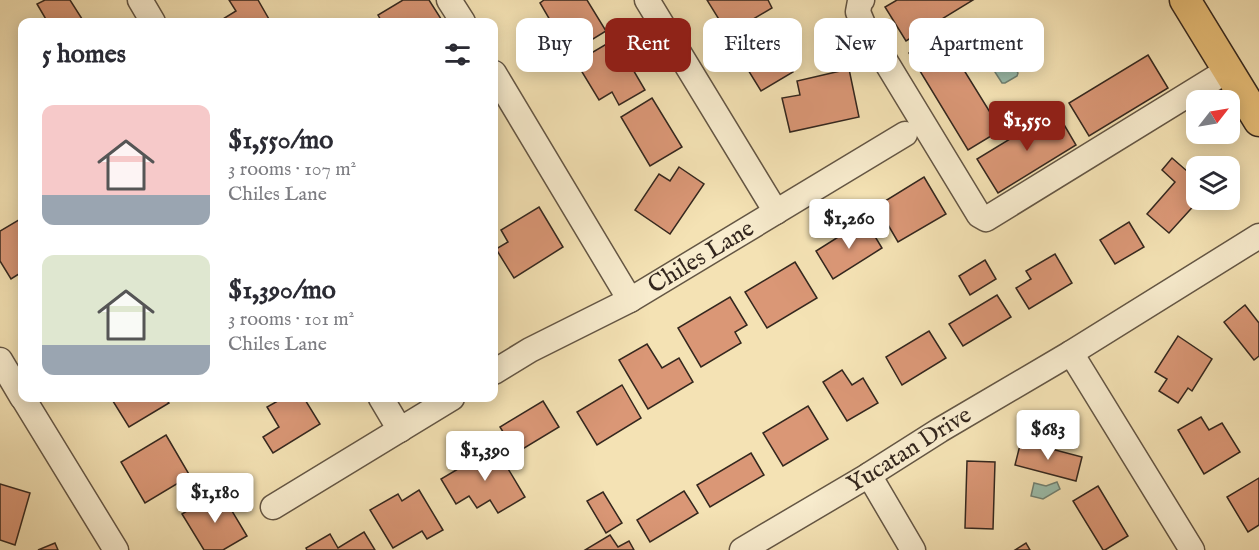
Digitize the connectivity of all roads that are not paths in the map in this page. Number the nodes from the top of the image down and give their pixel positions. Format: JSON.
{"nodes":[{"id":1,"x":140,"y":0,"type":"edge"},
{"id":2,"x":449,"y":0,"type":"edge"},
{"id":3,"x":647,"y":0,"type":"edge"},
{"id":4,"x":862,"y":0,"type":"edge"},
{"id":5,"x":1185,"y":0,"type":"edge"},
{"id":6,"x":151,"y":18,"type":"edge"},
{"id":7,"x":460,"y":18,"type":"edge"},
{"id":8,"x":1228,"y":70,"type":"junction"},
{"id":9,"x":498,"y":80,"type":"edge"},
{"id":10,"x":1259,"y":121,"type":"edge"},
{"id":11,"x":905,"y":134,"type":"dead end"},
{"id":12,"x":776,"y":212,"type":"junction"},
{"id":13,"x":1259,"y":236,"type":"edge"},
{"id":14,"x":630,"y":300,"type":"junction"},
{"id":15,"x":1071,"y":353,"type":"junction"},
{"id":16,"x":0,"y":360,"type":"edge"},
{"id":17,"x":498,"y":370,"type":"edge"},
{"id":18,"x":18,"y":389,"type":"edge"},
{"id":19,"x":26,"y":402,"type":"edge"},
{"id":20,"x":383,"y":402,"type":"edge"},
{"id":21,"x":446,"y":402,"type":"edge"},
{"id":22,"x":400,"y":430,"type":"junction"},
{"id":23,"x":869,"y":475,"type":"junction"},
{"id":24,"x":273,"y":507,"type":"dead end"},
{"id":25,"x":116,"y":550,"type":"edge"},
{"id":26,"x":742,"y":550,"type":"edge"},
{"id":27,"x":913,"y":550,"type":"edge"},
{"id":28,"x":1192,"y":550,"type":"edge"}],
"edges":[{"from":1,"to":6,"type":"street"},
{"from":2,"to":7,"type":"street"},
{"from":3,"to":12,"type":"street"},
{"from":4,"to":8,"type":"street"},
{"from":5,"to":8,"type":"main road"},
{"from":8,"to":10,"type":"main road"},
{"from":9,"to":14,"type":"street"},
{"from":11,"to":12,"type":"street","name":"Chiles Lane"},
{"from":12,"to":14,"type":"street","name":"Chiles Lane"},
{"from":13,"to":15,"type":"street","name":"Yucatan Drive"},
{"from":14,"to":17,"type":"street","name":"Chiles Lane"},
{"from":15,"to":23,"type":"street","name":"Yucatan Drive"},
{"from":15,"to":28,"type":"street"},
{"from":16,"to":18,"type":"street"},
{"from":19,"to":25,"type":"street"},
{"from":20,"to":22,"type":"street"},
{"from":21,"to":22,"type":"street"},
{"from":22,"to":24,"type":"street"},
{"from":23,"to":26,"type":"street","name":"Yucatan Drive"},
{"from":23,"to":27,"type":"street"}]}
